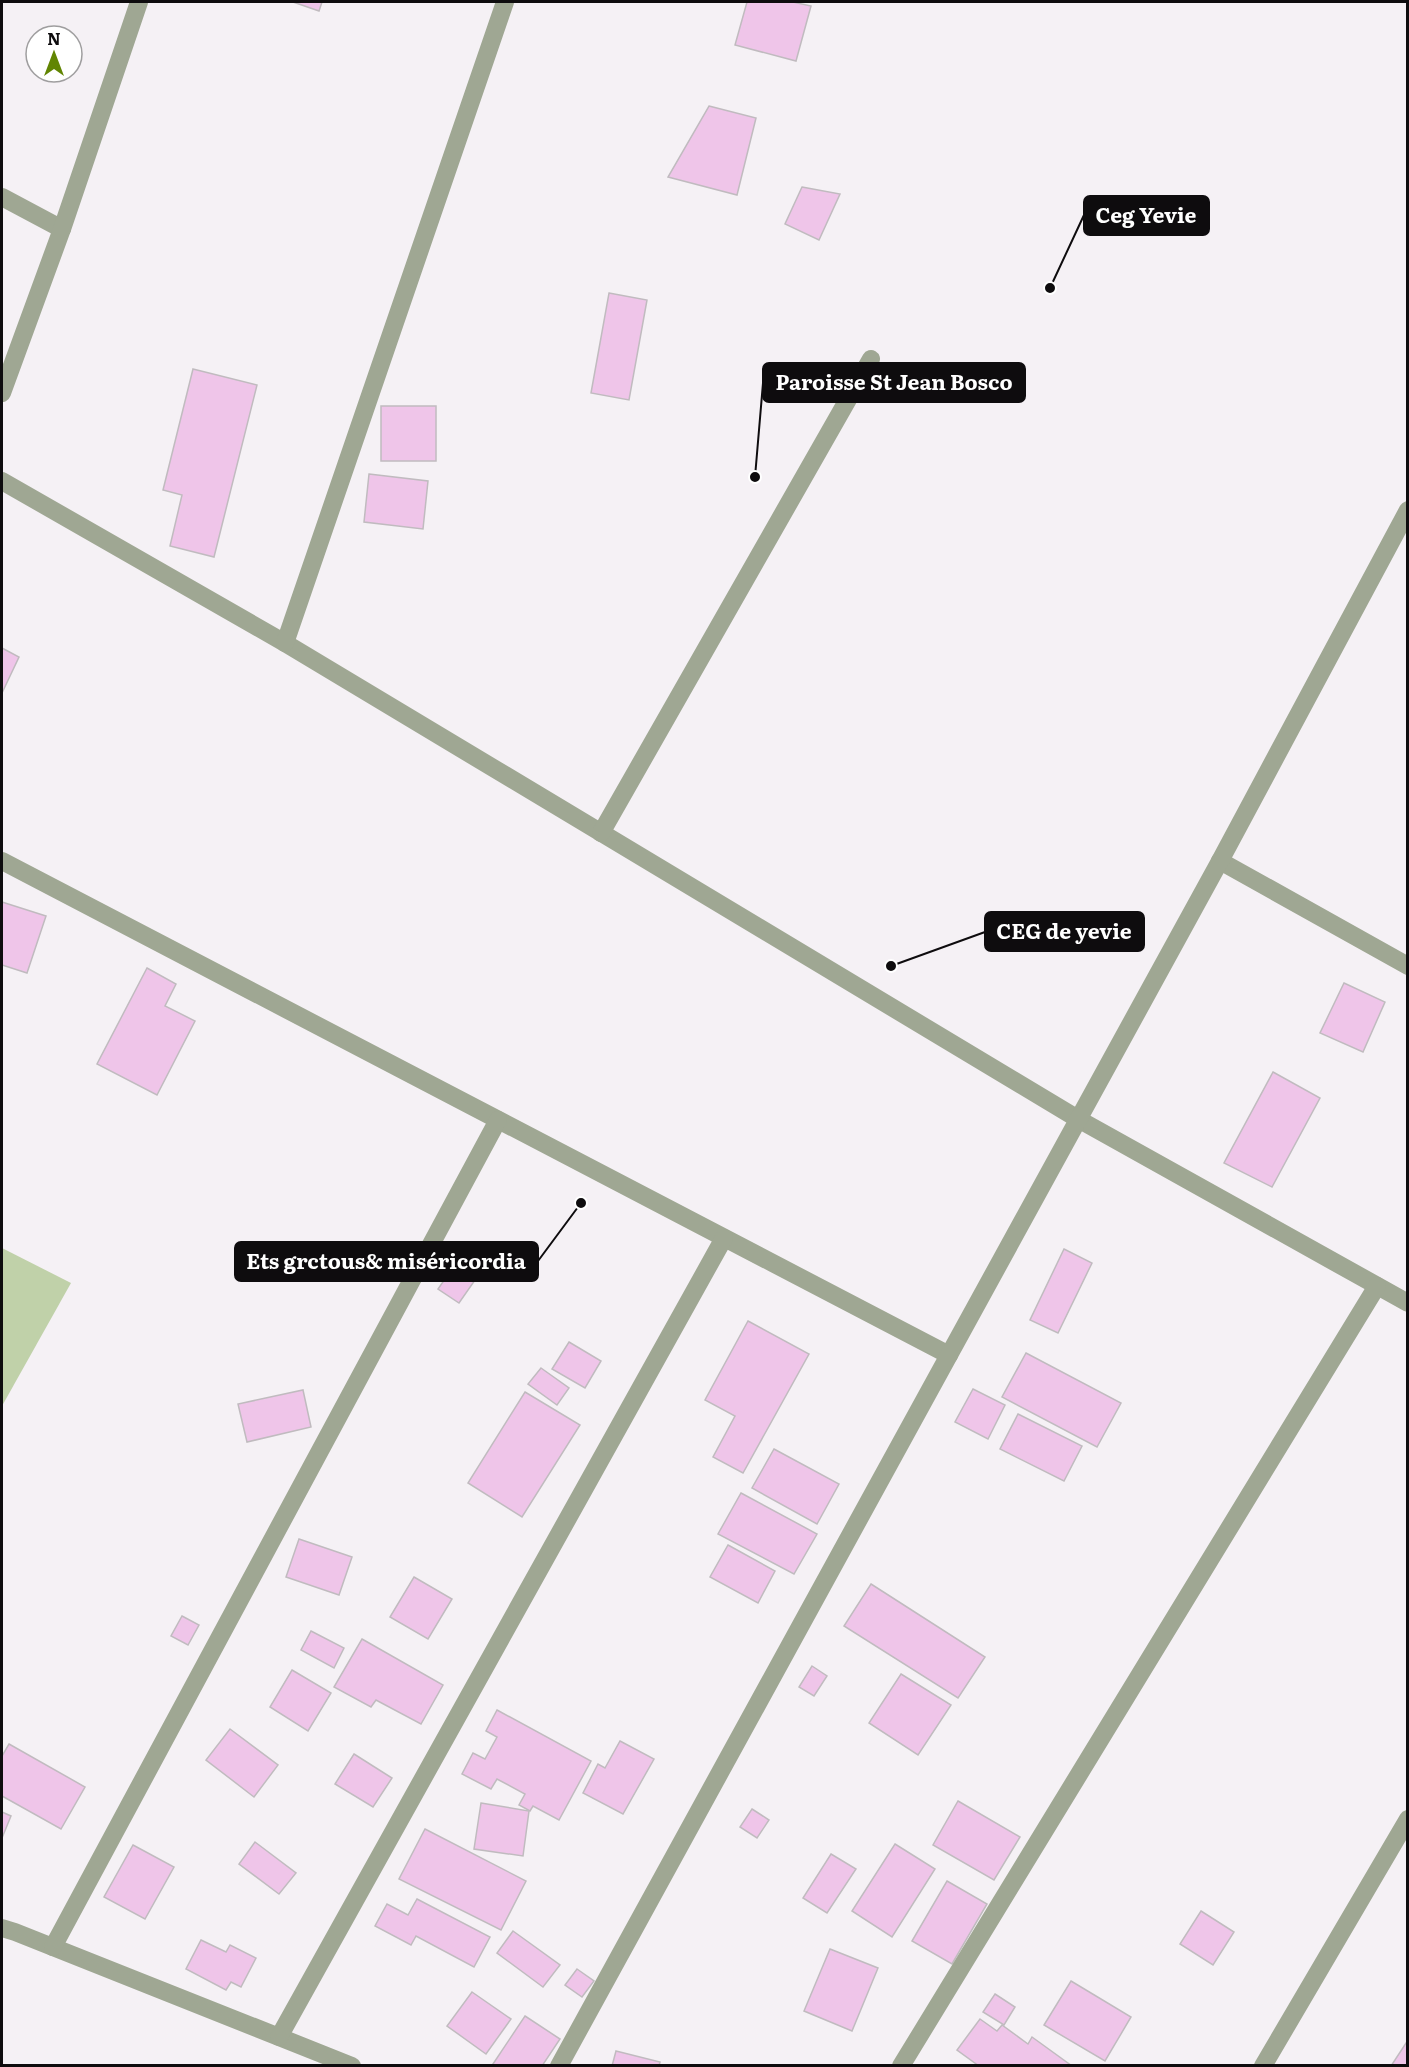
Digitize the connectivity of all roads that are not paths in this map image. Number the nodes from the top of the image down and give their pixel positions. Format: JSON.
{"nodes":[{"id":1,"x":139,"y":2,"type":"edge"},
{"id":2,"x":505,"y":2,"type":"edge"},
{"id":3,"x":2,"y":197,"type":"edge"},
{"id":4,"x":62,"y":229,"type":"junction"},
{"id":5,"x":871,"y":359,"type":"dead end"},
{"id":6,"x":2,"y":393,"type":"edge"},
{"id":7,"x":2,"y":481,"type":"edge"},
{"id":8,"x":1407,"y":510,"type":"edge"},
{"id":9,"x":285,"y":643,"type":"junction"},
{"id":10,"x":601,"y":833,"type":"junction"},
{"id":11,"x":2,"y":861,"type":"edge"},
{"id":12,"x":1220,"y":861,"type":"junction"},
{"id":13,"x":1407,"y":966,"type":"edge"},
{"id":14,"x":1078,"y":1119,"type":"junction"},
{"id":15,"x":498,"y":1120,"type":"junction"},
{"id":16,"x":724,"y":1238,"type":"junction"},
{"id":17,"x":1377,"y":1286,"type":"junction"},
{"id":18,"x":1407,"y":1304,"type":"edge"},
{"id":19,"x":949,"y":1355,"type":"junction"},
{"id":20,"x":1407,"y":1819,"type":"edge"},
{"id":21,"x":2,"y":1928,"type":"edge"},
{"id":22,"x":53,"y":1947,"type":"junction"},
{"id":23,"x":279,"y":2037,"type":"junction"},
{"id":24,"x":352,"y":2066,"type":"edge"},
{"id":25,"x":559,"y":2066,"type":"edge"},
{"id":26,"x":901,"y":2066,"type":"edge"},
{"id":27,"x":1263,"y":2066,"type":"edge"}],
"edges":[{"from":1,"to":4,"type":"street"},
{"from":2,"to":9,"type":"street"},
{"from":3,"to":4,"type":"street"},
{"from":4,"to":6,"type":"street"},
{"from":5,"to":10,"type":"street"},
{"from":7,"to":9,"type":"street"},
{"from":8,"to":12,"type":"street"},
{"from":9,"to":10,"type":"street"},
{"from":10,"to":14,"type":"street"},
{"from":11,"to":15,"type":"street"},
{"from":12,"to":13,"type":"street"},
{"from":12,"to":14,"type":"street"},
{"from":14,"to":17,"type":"street"},
{"from":14,"to":19,"type":"street"},
{"from":15,"to":16,"type":"street"},
{"from":15,"to":22,"type":"street"},
{"from":16,"to":19,"type":"street"},
{"from":16,"to":23,"type":"street"},
{"from":17,"to":18,"type":"street"},
{"from":17,"to":26,"type":"street"},
{"from":19,"to":25,"type":"street"},
{"from":20,"to":27,"type":"street"},
{"from":21,"to":22,"type":"street"},
{"from":22,"to":23,"type":"street"},
{"from":23,"to":24,"type":"street"}]}
